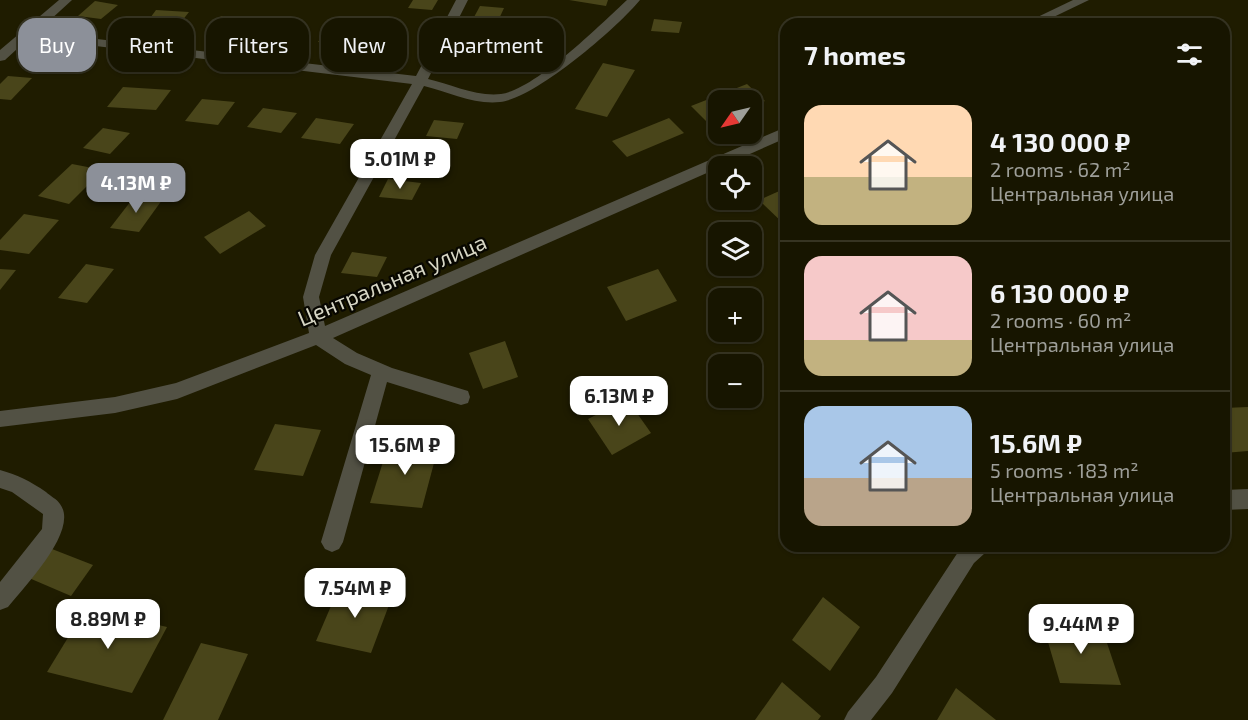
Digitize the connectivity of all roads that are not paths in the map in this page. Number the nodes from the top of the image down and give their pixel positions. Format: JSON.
{"nodes":[{"id":1,"x":66,"y":0,"type":"edge"},
{"id":2,"x":462,"y":0,"type":"edge"},
{"id":3,"x":634,"y":0,"type":"edge"},
{"id":4,"x":1083,"y":0,"type":"edge"},
{"id":5,"x":45,"y":18,"type":"edge"},
{"id":6,"x":1042,"y":18,"type":"edge"},
{"id":7,"x":18,"y":41,"type":"edge"},
{"id":8,"x":96,"y":42,"type":"edge"},
{"id":9,"x":0,"y":57,"type":"edge"},
{"id":10,"x":420,"y":81,"type":"junction"},
{"id":11,"x":780,"y":135,"type":"edge"},
{"id":12,"x":318,"y":337,"type":"junction"},
{"id":13,"x":381,"y":372,"type":"junction"},
{"id":14,"x":461,"y":398,"type":"dead end"},
{"id":15,"x":0,"y":419,"type":"edge"},
{"id":16,"x":0,"y":479,"type":"edge"},
{"id":17,"x":1248,"y":499,"type":"edge"},
{"id":18,"x":1230,"y":500,"type":"edge"},
{"id":19,"x":332,"y":542,"type":"dead end"},
{"id":20,"x":971,"y":552,"type":"edge"},
{"id":21,"x":0,"y":599,"type":"edge"},
{"id":22,"x":856,"y":720,"type":"edge"}],
"edges":[{"from":1,"to":5,"type":"street"},
{"from":2,"to":10,"type":"street"},
{"from":3,"to":10,"type":"street"},
{"from":4,"to":6,"type":"street"},
{"from":7,"to":9,"type":"street"},
{"from":8,"to":10,"type":"street"},
{"from":10,"to":12,"type":"street"},
{"from":11,"to":12,"type":"street","name":"Центральная улица"},
{"from":12,"to":13,"type":"street"},
{"from":12,"to":15,"type":"street","name":"Центральная улица"},
{"from":13,"to":14,"type":"street"},
{"from":13,"to":19,"type":"street"},
{"from":16,"to":21,"type":"street"},
{"from":17,"to":18,"type":"street"},
{"from":20,"to":22,"type":"street"}]}
